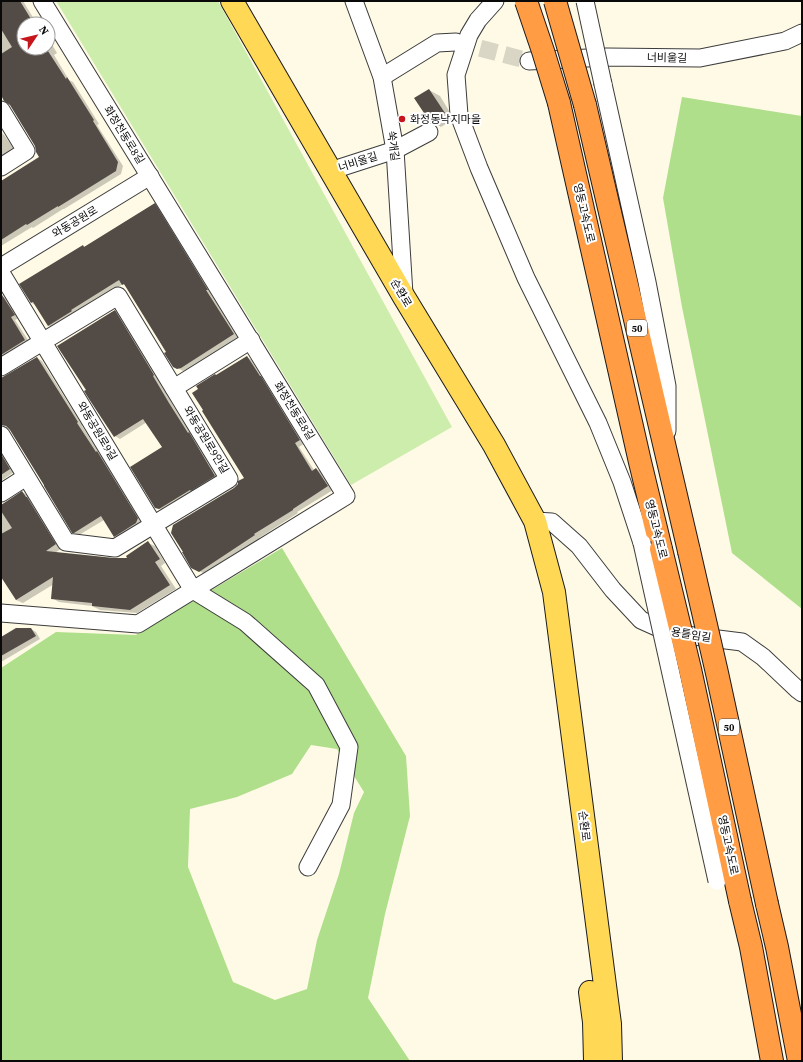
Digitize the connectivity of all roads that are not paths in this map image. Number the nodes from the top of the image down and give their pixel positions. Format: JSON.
{"nodes":[{"id":1,"x":42,"y":1,"type":"edge"},
{"id":2,"x":232,"y":1,"type":"edge"},
{"id":3,"x":354,"y":1,"type":"edge"},
{"id":4,"x":495,"y":1,"type":"edge"},
{"id":5,"x":526,"y":1,"type":"edge"},
{"id":6,"x":556,"y":1,"type":"edge"},
{"id":7,"x":585,"y":1,"type":"edge"},
{"id":8,"x":802,"y":33,"type":"edge"},
{"id":9,"x":456,"y":42,"type":"tunnel mouth"},
{"id":10,"x":529,"y":61,"type":"tunnel mouth"},
{"id":11,"x":382,"y":77,"type":"junction"},
{"id":12,"x":1,"y":110,"type":"edge"},
{"id":13,"x":429,"y":132,"type":"dead end"},
{"id":14,"x":395,"y":150,"type":"junction"},
{"id":15,"x":1,"y":166,"type":"edge"},
{"id":16,"x":330,"y":171,"type":"junction"},
{"id":17,"x":150,"y":176,"type":"junction"},
{"id":18,"x":1,"y":267,"type":"edge"},
{"id":19,"x":1,"y":273,"type":"edge"},
{"id":20,"x":404,"y":297,"type":"junction"},
{"id":21,"x":251,"y":340,"type":"junction"},
{"id":22,"x":43,"y":342,"type":"junction"},
{"id":23,"x":1,"y":367,"type":"edge"},
{"id":24,"x":174,"y":388,"type":"junction"},
{"id":25,"x":1,"y":435,"type":"edge"},
{"id":26,"x":667,"y":454,"type":"junction"},
{"id":27,"x":26,"y":477,"type":"junction"},
{"id":28,"x":1,"y":493,"type":"edge"},
{"id":29,"x":535,"y":521,"type":"junction"},
{"id":30,"x":154,"y":525,"type":"junction"},
{"id":31,"x":652,"y":546,"type":"junction"},
{"id":32,"x":193,"y":590,"type":"junction"},
{"id":33,"x":554,"y":592,"type":"junction"},
{"id":34,"x":1,"y":613,"type":"edge"},
{"id":35,"x":802,"y":693,"type":"edge"},
{"id":36,"x":308,"y":867,"type":"dead end"},
{"id":37,"x":740,"y":901,"type":"junction"},
{"id":38,"x":595,"y":1061,"type":"edge"},
{"id":39,"x":611,"y":1061,"type":"edge"},
{"id":40,"x":772,"y":1061,"type":"edge"},
{"id":41,"x":799,"y":1061,"type":"edge"}],
"edges":[{"from":1,"to":17,"type":"street","name":"화정천동로8길"},
{"from":2,"to":16,"type":"main road","name":"순환로"},
{"from":3,"to":11,"type":"street","name":"쑥개길"},
{"from":4,"to":31,"type":"street"},
{"from":5,"to":31,"type":"highway","name":"영동고속도로","number":"50","bridge":true},
{"from":6,"to":26,"type":"highway","number":"50","bridge":true},
{"from":7,"to":26,"type":"street","bridge":true},
{"from":8,"to":10,"type":"street","name":"너비울길"},
{"from":9,"to":11,"type":"street"},
{"from":11,"to":14,"type":"street","name":"쑥개길"},
{"from":12,"to":15,"type":"street"},
{"from":13,"to":14,"type":"street","name":"너비울길"},
{"from":14,"to":16,"type":"street","name":"너비울길"},
{"from":14,"to":20,"type":"street","name":"쑥개길"},
{"from":16,"to":20,"type":"main road","name":"순환로"},
{"from":17,"to":18,"type":"street","name":"와동공원로"},
{"from":17,"to":21,"type":"street","name":"화정천동로8길"},
{"from":19,"to":22,"type":"street","name":"와동공원로9길"},
{"from":20,"to":29,"type":"main road","name":"순환로"},
{"from":21,"to":24,"type":"street"},
{"from":21,"to":32,"type":"street","name":"화정천동로8길"},
{"from":22,"to":23,"type":"street","name":"와동공원로9안길"},
{"from":22,"to":24,"type":"street","name":"와동공원로9안길"},
{"from":22,"to":30,"type":"street","name":"와동공원로9길"},
{"from":24,"to":30,"type":"street","name":"와동공원로9안길"},
{"from":25,"to":27,"type":"street","name":"와동공원로9안길"},
{"from":26,"to":41,"type":"highway","number":"50","bridge":true},
{"from":27,"to":28,"type":"street"},
{"from":27,"to":30,"type":"street","name":"와동공원로9안길"},
{"from":29,"to":33,"type":"main road","name":"순환로"},
{"from":29,"to":35,"type":"street","name":"용틀임길"},
{"from":30,"to":32,"type":"street","name":"와동공원로9길"},
{"from":31,"to":37,"type":"highway","name":"영동고속도로","number":"50","bridge":true},
{"from":31,"to":37,"type":"street","bridge":true},
{"from":32,"to":34,"type":"street","name":"화정천동로8길"},
{"from":32,"to":36,"type":"street"},
{"from":33,"to":38,"type":"main road","name":"순환로"},
{"from":33,"to":39,"type":"main road","name":"순환로"},
{"from":37,"to":40,"type":"highway","name":"영동고속도로","number":"50"}]}
